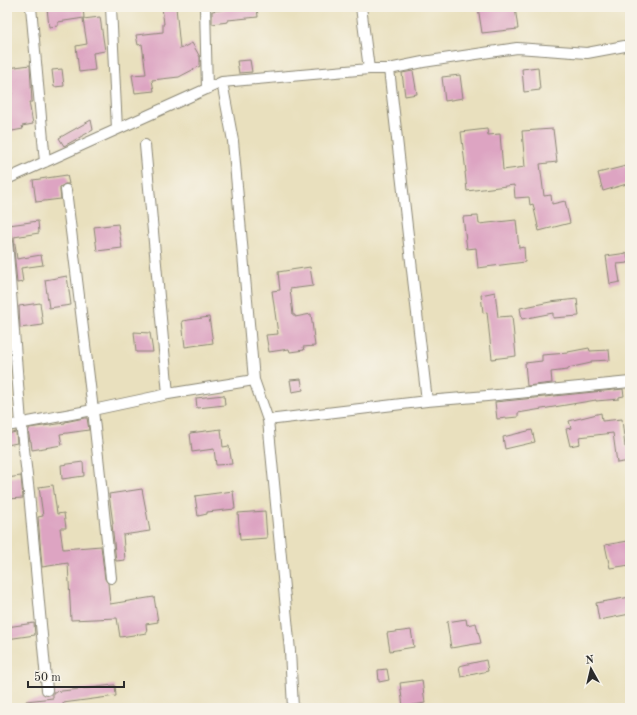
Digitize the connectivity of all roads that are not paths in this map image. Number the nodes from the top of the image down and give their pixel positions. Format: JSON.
{"nodes":[{"id":1,"x":31,"y":7,"type":"edge"},
{"id":2,"x":111,"y":7,"type":"edge"},
{"id":3,"x":205,"y":7,"type":"edge"},
{"id":4,"x":361,"y":7,"type":"edge"},
{"id":5,"x":630,"y":45,"type":"edge"},
{"id":6,"x":369,"y":69,"type":"junction"},
{"id":7,"x":389,"y":69,"type":"junction"},
{"id":8,"x":222,"y":82,"type":"junction"},
{"id":9,"x":207,"y":89,"type":"junction"},
{"id":10,"x":117,"y":129,"type":"junction"},
{"id":11,"x":145,"y":145,"type":"dead end"},
{"id":12,"x":45,"y":162,"type":"junction"},
{"id":13,"x":7,"y":179,"type":"edge"},
{"id":14,"x":66,"y":190,"type":"dead end"},
{"id":15,"x":7,"y":240,"type":"edge"},
{"id":16,"x":254,"y":380,"type":"junction"},
{"id":17,"x":630,"y":382,"type":"edge"},
{"id":18,"x":168,"y":394,"type":"junction"},
{"id":19,"x":427,"y":401,"type":"junction"},
{"id":20,"x":94,"y":410,"type":"junction"},
{"id":21,"x":268,"y":420,"type":"junction"},
{"id":22,"x":21,"y":423,"type":"junction"},
{"id":23,"x":7,"y":426,"type":"edge"},
{"id":24,"x":111,"y":578,"type":"dead end"},
{"id":25,"x":47,"y":690,"type":"dead end"},
{"id":26,"x":293,"y":708,"type":"edge"}],
"edges":[{"from":1,"to":12,"type":"street"},
{"from":2,"to":10,"type":"street"},
{"from":3,"to":9,"type":"street"},
{"from":4,"to":6,"type":"street"},
{"from":5,"to":7,"type":"street"},
{"from":6,"to":7,"type":"street"},
{"from":6,"to":8,"type":"street"},
{"from":7,"to":19,"type":"street"},
{"from":8,"to":9,"type":"street"},
{"from":8,"to":16,"type":"street"},
{"from":9,"to":10,"type":"street"},
{"from":10,"to":12,"type":"street"},
{"from":11,"to":18,"type":"street"},
{"from":12,"to":13,"type":"street"},
{"from":14,"to":20,"type":"street"},
{"from":15,"to":22,"type":"street"},
{"from":16,"to":18,"type":"street"},
{"from":16,"to":21,"type":"street"},
{"from":17,"to":19,"type":"street"},
{"from":18,"to":20,"type":"street"},
{"from":19,"to":21,"type":"street"},
{"from":20,"to":22,"type":"street"},
{"from":20,"to":24,"type":"street"},
{"from":21,"to":26,"type":"street"},
{"from":22,"to":23,"type":"street"},
{"from":22,"to":25,"type":"street"}]}
